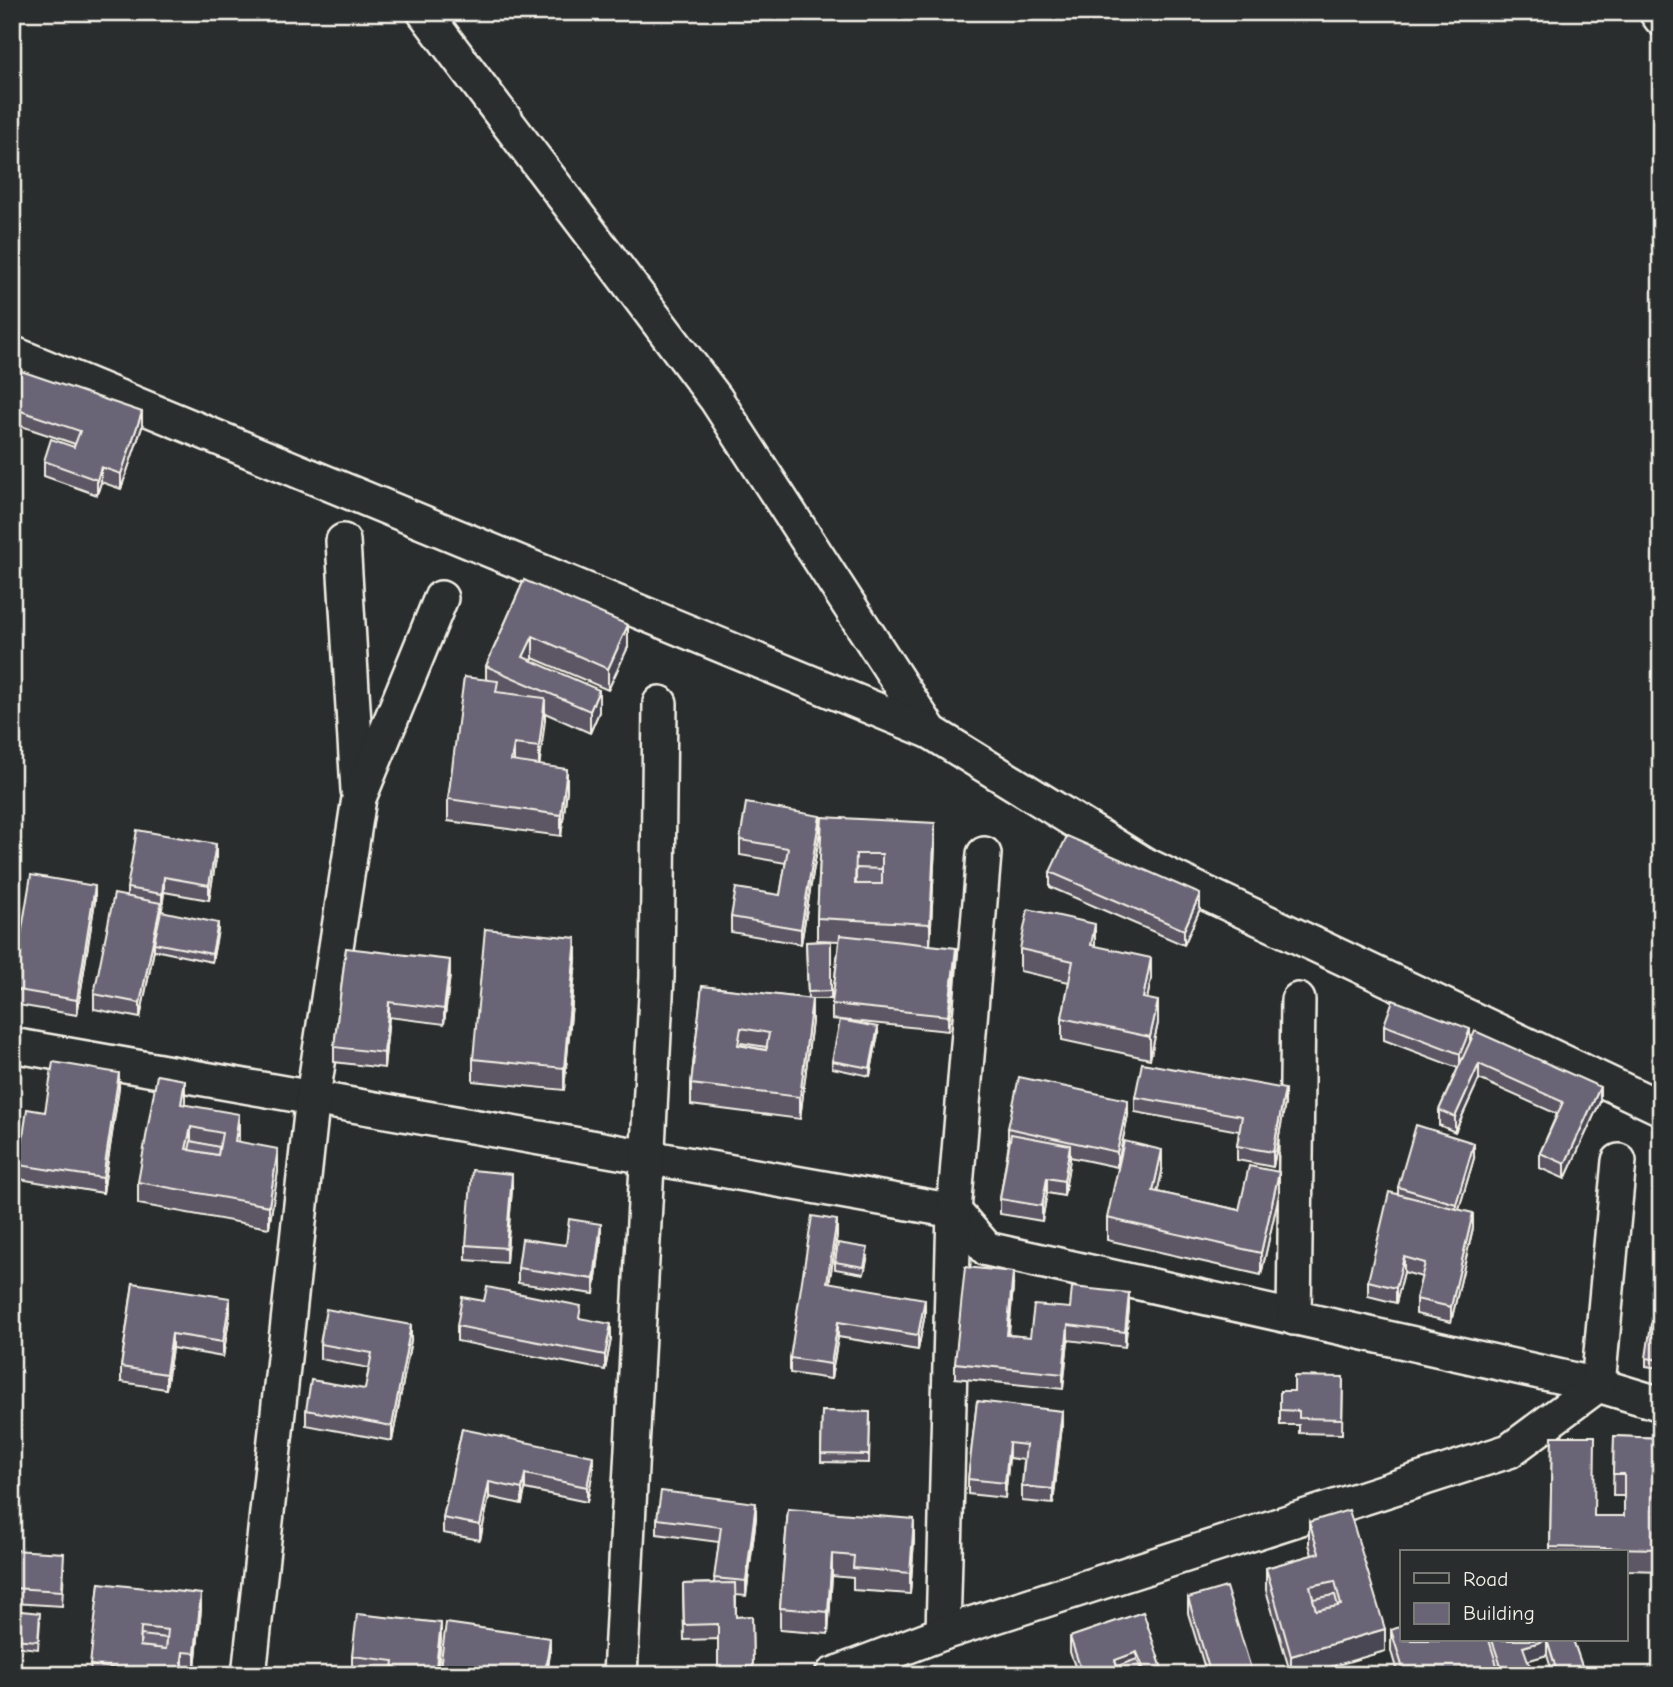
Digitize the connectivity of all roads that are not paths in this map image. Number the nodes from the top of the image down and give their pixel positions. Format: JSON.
{"nodes":[{"id":1,"x":424,"y":12,"type":"edge"},
{"id":2,"x":1656,"y":12,"type":"edge"},
{"id":3,"x":1661,"y":19,"type":"edge"},
{"id":4,"x":12,"y":353,"type":"edge"},
{"id":5,"x":344,"y":541,"type":"dead end"},
{"id":6,"x":441,"y":598,"type":"dead end"},
{"id":7,"x":660,"y":703,"type":"dead end"},
{"id":8,"x":931,"y":732,"type":"junction"},
{"id":9,"x":359,"y":798,"type":"junction"},
{"id":10,"x":984,"y":854,"type":"dead end"},
{"id":11,"x":1298,"y":1000,"type":"dead end"},
{"id":12,"x":12,"y":1045,"type":"edge"},
{"id":13,"x":313,"y":1096,"type":"junction"},
{"id":14,"x":1661,"y":1108,"type":"edge"},
{"id":15,"x":647,"y":1157,"type":"junction"},
{"id":16,"x":1619,"y":1161,"type":"dead end"},
{"id":17,"x":954,"y":1211,"type":"junction"},
{"id":18,"x":1294,"y":1318,"type":"junction"},
{"id":19,"x":1598,"y":1385,"type":"junction"},
{"id":20,"x":1661,"y":1404,"type":"edge"},
{"id":21,"x":943,"y":1633,"type":"junction"},
{"id":22,"x":249,"y":1675,"type":"edge"},
{"id":23,"x":620,"y":1675,"type":"edge"},
{"id":24,"x":832,"y":1675,"type":"edge"}],
"edges":[{"from":1,"to":8,"type":"street"},
{"from":2,"to":3,"type":"street"},
{"from":4,"to":8,"type":"street"},
{"from":5,"to":9,"type":"street"},
{"from":6,"to":9,"type":"street"},
{"from":7,"to":15,"type":"street"},
{"from":8,"to":14,"type":"street"},
{"from":9,"to":13,"type":"street"},
{"from":10,"to":17,"type":"street"},
{"from":11,"to":18,"type":"street"},
{"from":12,"to":13,"type":"street"},
{"from":13,"to":15,"type":"street"},
{"from":13,"to":22,"type":"street"},
{"from":15,"to":17,"type":"street"},
{"from":15,"to":23,"type":"street"},
{"from":16,"to":19,"type":"street"},
{"from":17,"to":18,"type":"street"},
{"from":17,"to":21,"type":"street"},
{"from":18,"to":19,"type":"street"},
{"from":19,"to":20,"type":"street"},
{"from":19,"to":21,"type":"street"},
{"from":21,"to":24,"type":"street"}]}
